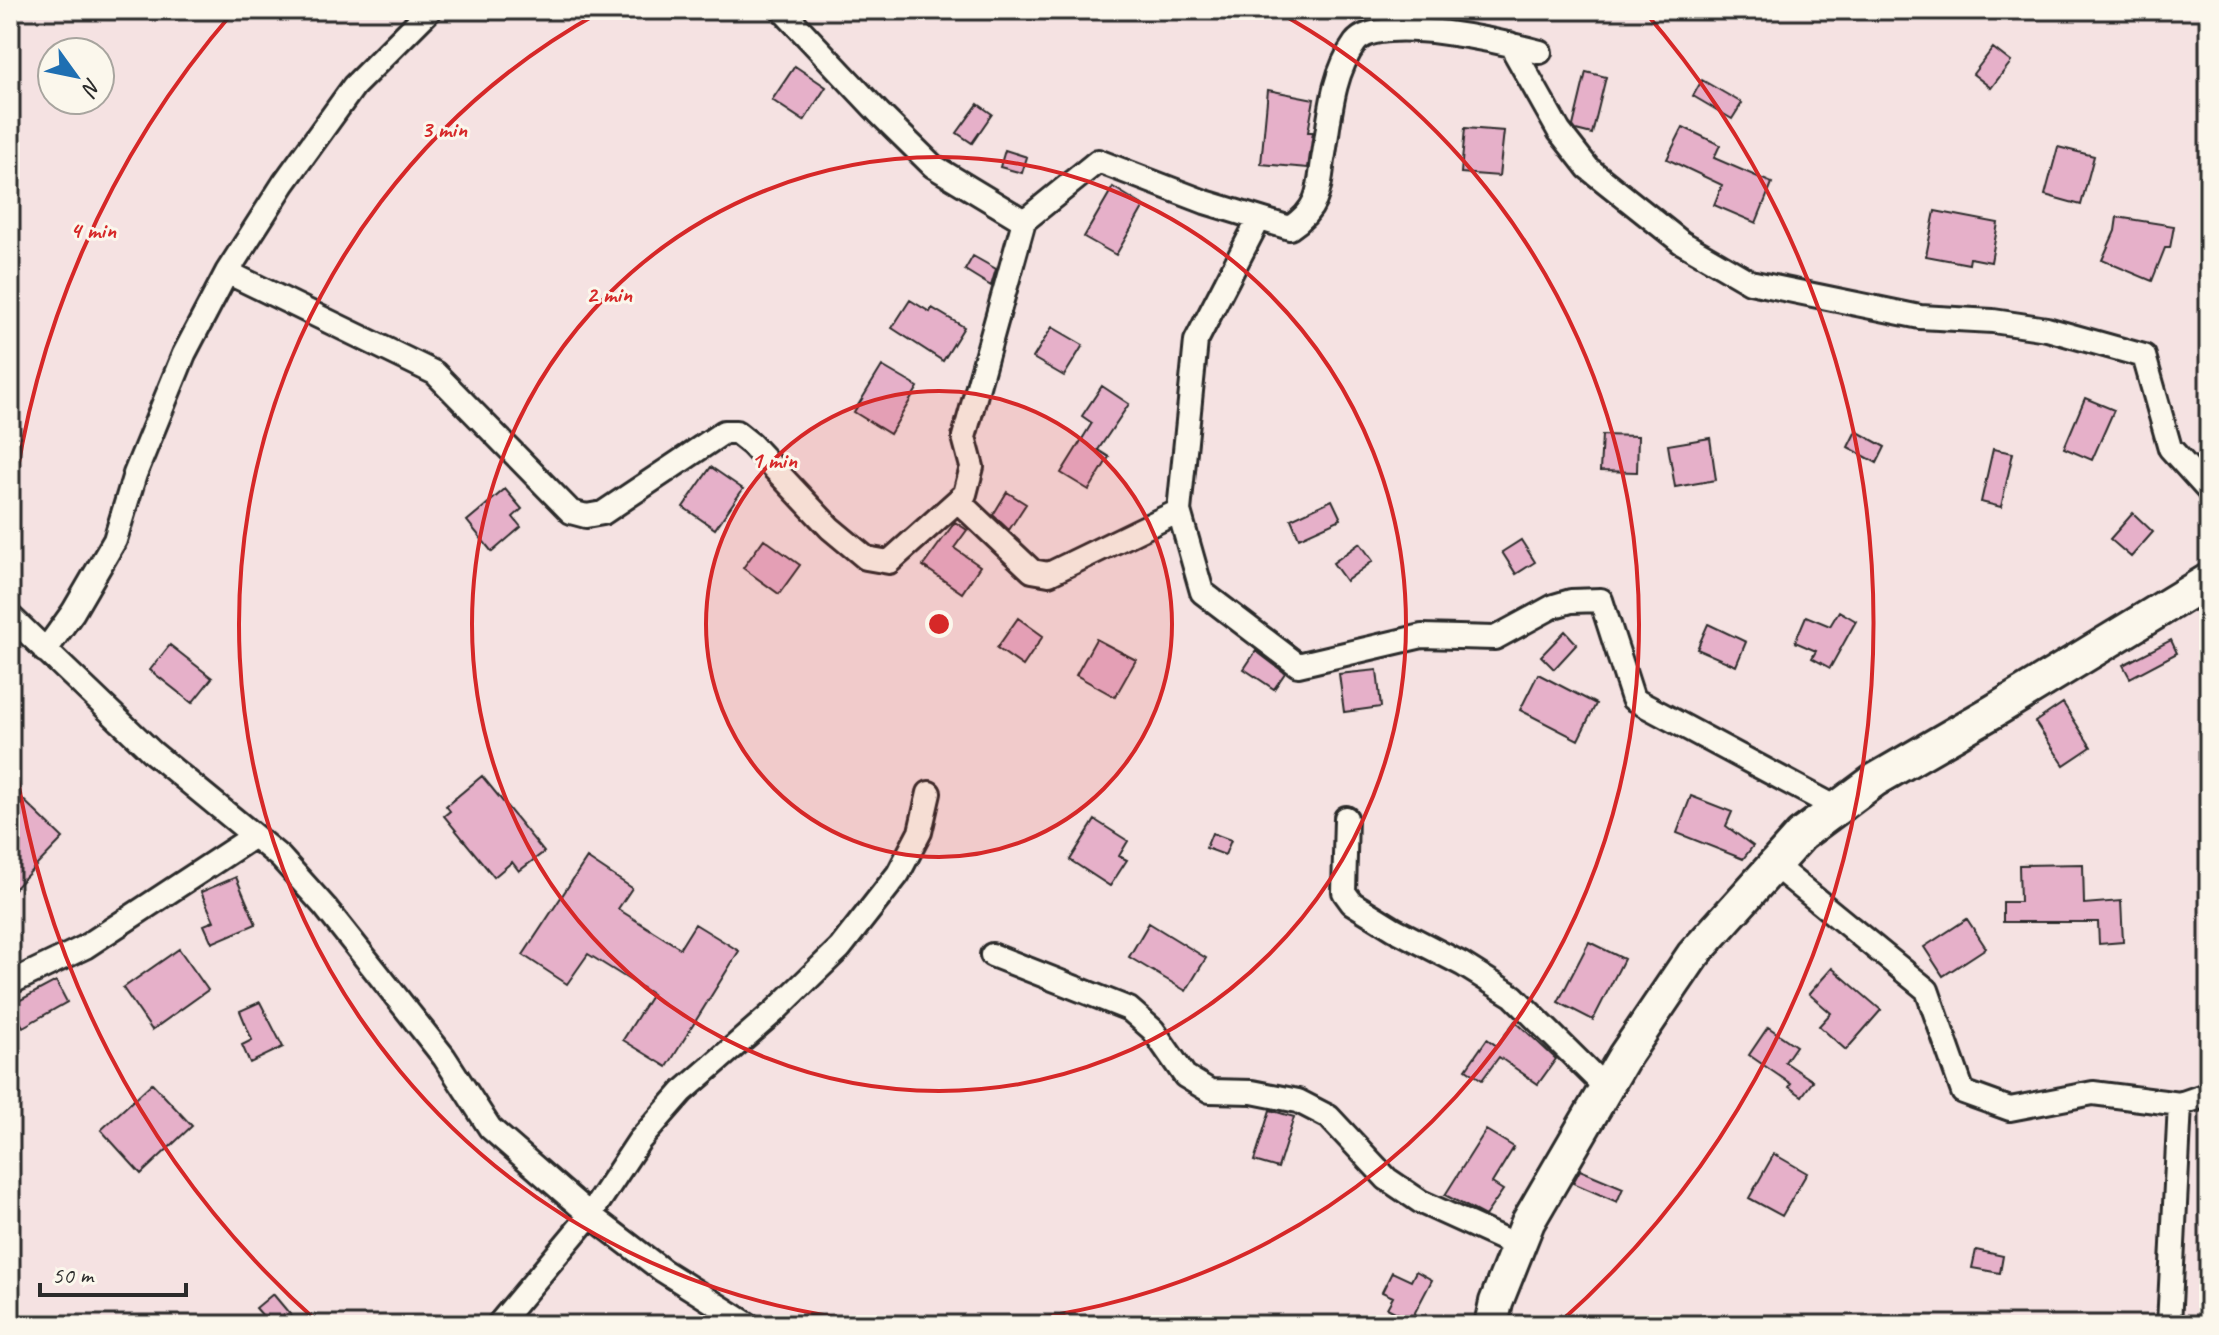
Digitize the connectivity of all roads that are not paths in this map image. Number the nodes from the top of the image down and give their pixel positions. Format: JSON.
{"nodes":[{"id":1,"x":430,"y":10,"type":"edge"},
{"id":2,"x":782,"y":10,"type":"edge"},
{"id":3,"x":1510,"y":44,"type":"junction"},
{"id":4,"x":1540,"y":52,"type":"dead end"},
{"id":5,"x":1259,"y":219,"type":"junction"},
{"id":6,"x":1024,"y":221,"type":"junction"},
{"id":7,"x":227,"y":272,"type":"junction"},
{"id":8,"x":2209,"y":491,"type":"edge"},
{"id":9,"x":959,"y":502,"type":"junction"},
{"id":10,"x":1179,"y":511,"type":"junction"},
{"id":11,"x":2209,"y":580,"type":"edge"},
{"id":12,"x":10,"y":616,"type":"edge"},
{"id":13,"x":45,"y":651,"type":"junction"},
{"id":14,"x":929,"y":793,"type":"dead end"},
{"id":15,"x":1837,"y":808,"type":"junction"},
{"id":16,"x":1346,"y":818,"type":"dead end"},
{"id":17,"x":254,"y":836,"type":"junction"},
{"id":18,"x":1773,"y":864,"type":"junction"},
{"id":19,"x":992,"y":955,"type":"dead end"},
{"id":20,"x":10,"y":983,"type":"edge"},
{"id":21,"x":1607,"y":1089,"type":"junction"},
{"id":22,"x":2209,"y":1094,"type":"edge"},
{"id":23,"x":2180,"y":1104,"type":"junction"},
{"id":24,"x":590,"y":1215,"type":"junction"},
{"id":25,"x":1518,"y":1246,"type":"junction"},
{"id":26,"x":498,"y":1325,"type":"edge"},
{"id":27,"x":749,"y":1325,"type":"edge"},
{"id":28,"x":1491,"y":1325,"type":"edge"},
{"id":29,"x":2169,"y":1325,"type":"edge"}],
"edges":[{"from":1,"to":7,"type":"street"},
{"from":2,"to":6,"type":"street"},
{"from":3,"to":4,"type":"street"},
{"from":3,"to":5,"type":"street"},
{"from":3,"to":8,"type":"street"},
{"from":5,"to":6,"type":"street"},
{"from":5,"to":10,"type":"street"},
{"from":6,"to":9,"type":"street"},
{"from":7,"to":9,"type":"street"},
{"from":7,"to":13,"type":"street"},
{"from":9,"to":10,"type":"street"},
{"from":10,"to":15,"type":"street"},
{"from":11,"to":15,"type":"street"},
{"from":12,"to":13,"type":"street"},
{"from":13,"to":17,"type":"street"},
{"from":14,"to":24,"type":"street"},
{"from":15,"to":18,"type":"street"},
{"from":16,"to":21,"type":"street"},
{"from":17,"to":20,"type":"street"},
{"from":17,"to":24,"type":"street"},
{"from":18,"to":21,"type":"street"},
{"from":18,"to":23,"type":"street"},
{"from":19,"to":25,"type":"street"},
{"from":21,"to":25,"type":"street"},
{"from":22,"to":23,"type":"street"},
{"from":23,"to":29,"type":"street"},
{"from":24,"to":26,"type":"street"},
{"from":24,"to":27,"type":"street"},
{"from":25,"to":28,"type":"street"}]}
